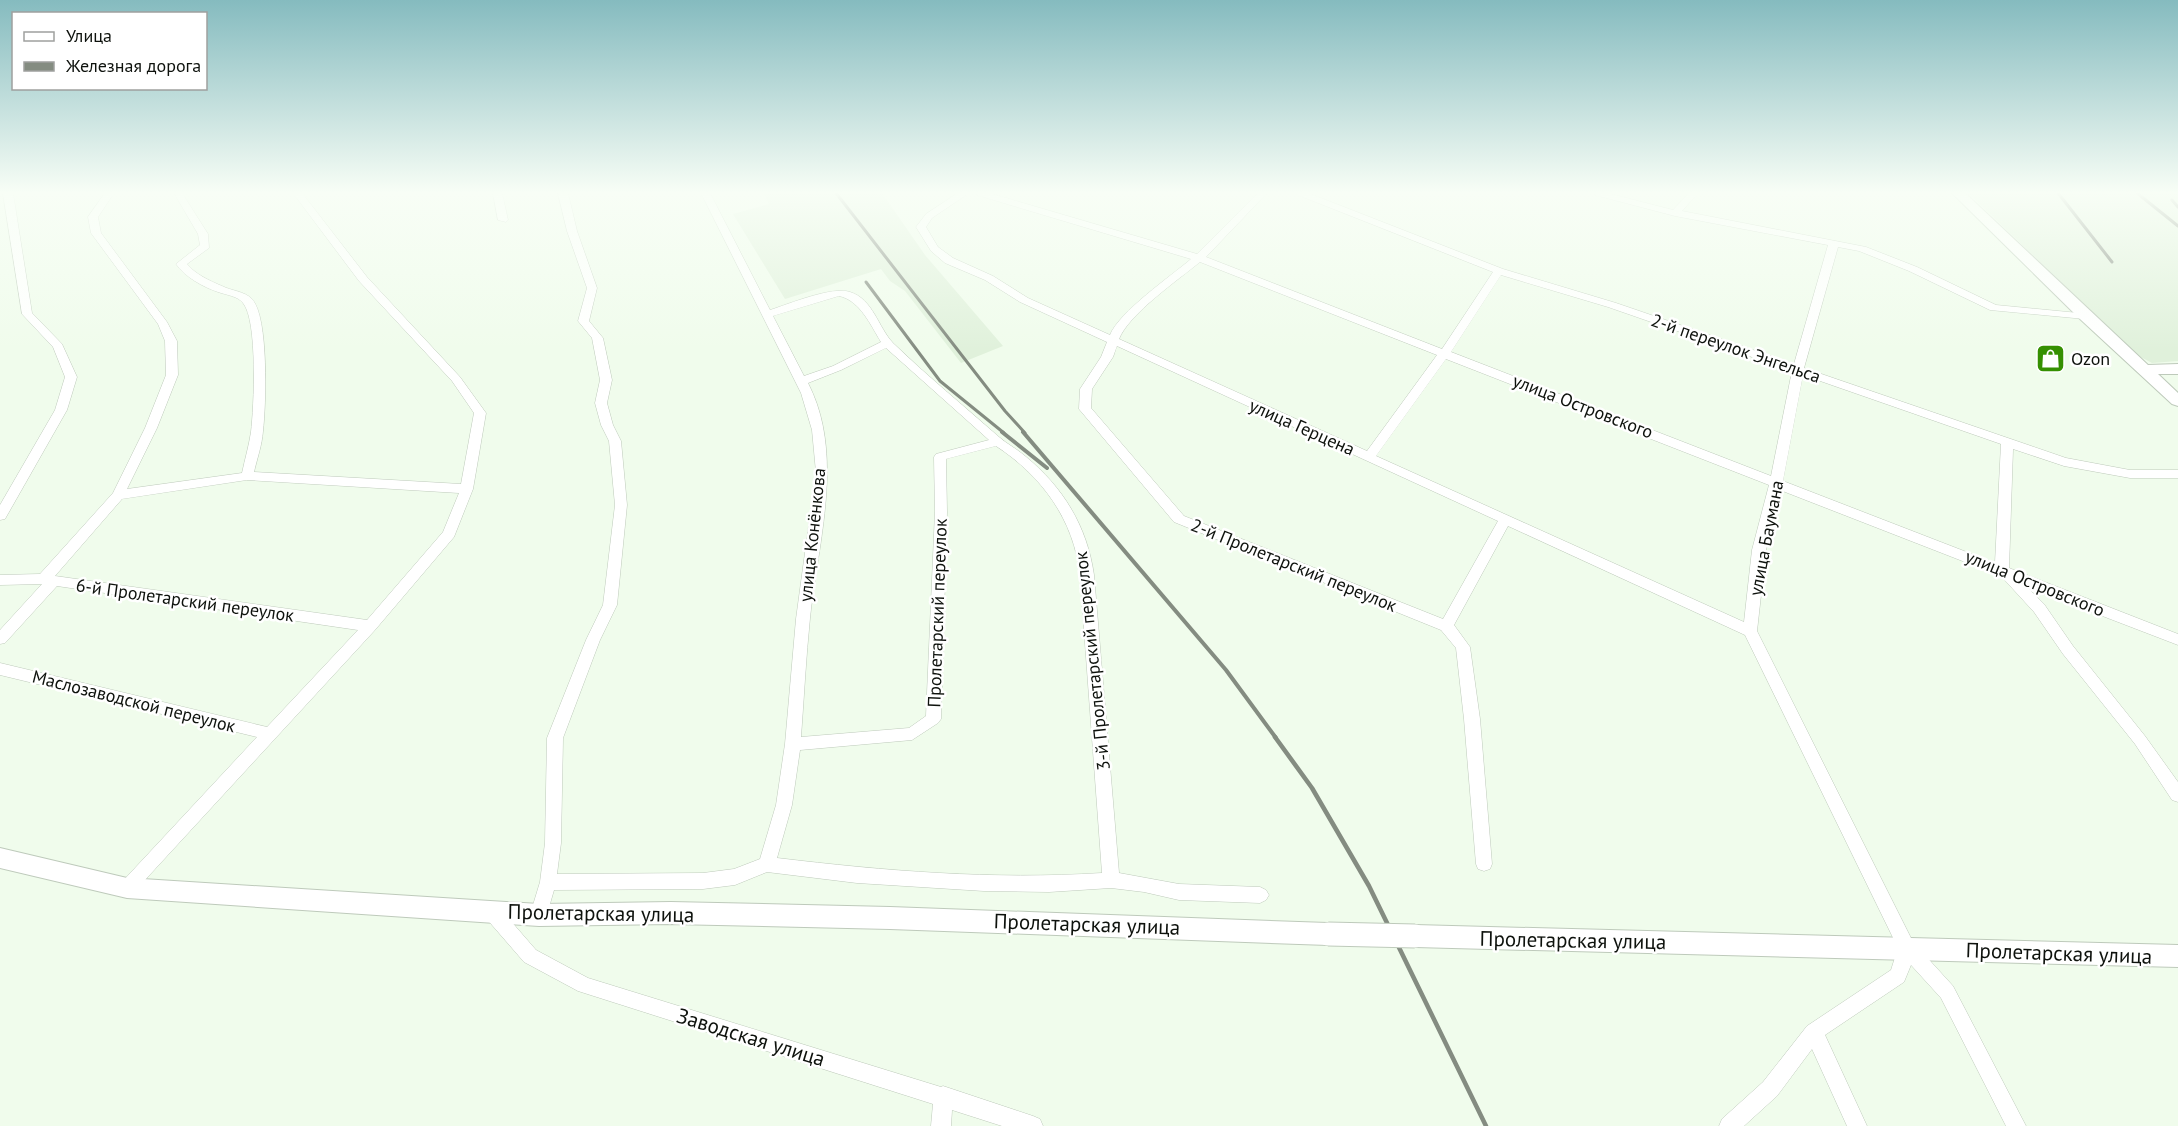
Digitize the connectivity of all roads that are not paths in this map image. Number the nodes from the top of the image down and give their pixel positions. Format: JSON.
{"nodes":[{"id":1,"x":16,"y":246,"type":"edge"},
{"id":2,"x":105,"y":246,"type":"edge"},
{"id":3,"x":205,"y":246,"type":"edge"},
{"id":4,"x":337,"y":246,"type":"edge"},
{"id":5,"x":577,"y":246,"type":"edge"},
{"id":6,"x":732,"y":246,"type":"edge"},
{"id":7,"x":930,"y":246,"type":"edge"},
{"id":8,"x":1156,"y":246,"type":"edge"},
{"id":9,"x":1210,"y":246,"type":"edge"},
{"id":10,"x":1434,"y":246,"type":"edge"},
{"id":11,"x":1833,"y":246,"type":"edge"},
{"id":12,"x":1843,"y":246,"type":"edge"},
{"id":13,"x":2012,"y":246,"type":"edge"},
{"id":14,"x":1198,"y":258,"type":"junction"},
{"id":15,"x":1499,"y":271,"type":"junction"},
{"id":16,"x":767,"y":314,"type":"junction"},
{"id":17,"x":2085,"y":316,"type":"junction"},
{"id":18,"x":1114,"y":342,"type":"junction"},
{"id":19,"x":888,"y":343,"type":"junction"},
{"id":20,"x":1445,"y":352,"type":"junction"},
{"id":21,"x":2178,"y":369,"type":"edge"},
{"id":22,"x":1798,"y":370,"type":"junction"},
{"id":23,"x":2145,"y":370,"type":"junction"},
{"id":24,"x":801,"y":381,"type":"junction"},
{"id":25,"x":2178,"y":401,"type":"edge"},
{"id":26,"x":998,"y":442,"type":"junction"},
{"id":27,"x":2007,"y":442,"type":"junction"},
{"id":28,"x":1369,"y":457,"type":"junction"},
{"id":29,"x":2178,"y":474,"type":"edge"},
{"id":30,"x":247,"y":476,"type":"junction"},
{"id":31,"x":1776,"y":482,"type":"junction"},
{"id":32,"x":466,"y":489,"type":"junction"},
{"id":33,"x":118,"y":495,"type":"junction"},
{"id":34,"x":0,"y":516,"type":"edge"},
{"id":35,"x":1504,"y":520,"type":"junction"},
{"id":36,"x":2002,"y":569,"type":"junction"},
{"id":37,"x":0,"y":580,"type":"edge"},
{"id":38,"x":49,"y":580,"type":"junction"},
{"id":39,"x":370,"y":626,"type":"junction"},
{"id":40,"x":1446,"y":626,"type":"junction"},
{"id":41,"x":1750,"y":631,"type":"junction"},
{"id":42,"x":0,"y":639,"type":"edge"},
{"id":43,"x":2178,"y":640,"type":"edge"},
{"id":44,"x":0,"y":669,"type":"edge"},
{"id":45,"x":269,"y":734,"type":"junction"},
{"id":46,"x":793,"y":744,"type":"junction"},
{"id":47,"x":2178,"y":795,"type":"edge"},
{"id":48,"x":0,"y":858,"type":"edge"},
{"id":49,"x":767,"y":864,"type":"junction"},
{"id":50,"x":1484,"y":864,"type":"dead end"},
{"id":51,"x":1111,"y":880,"type":"junction"},
{"id":52,"x":548,"y":882,"type":"junction"},
{"id":53,"x":128,"y":888,"type":"junction"},
{"id":54,"x":1260,"y":895,"type":"dead end"},
{"id":55,"x":491,"y":910,"type":"junction"},
{"id":56,"x":539,"y":915,"type":"junction"},
{"id":57,"x":1907,"y":948,"type":"junction"},
{"id":58,"x":2178,"y":956,"type":"edge"},
{"id":59,"x":1814,"y":1032,"type":"junction"},
{"id":60,"x":943,"y":1096,"type":"junction"},
{"id":61,"x":940,"y":1126,"type":"edge"},
{"id":62,"x":1033,"y":1126,"type":"edge"},
{"id":63,"x":1729,"y":1126,"type":"edge"},
{"id":64,"x":1857,"y":1126,"type":"edge"},
{"id":65,"x":2016,"y":1126,"type":"edge"}],
"edges":[{"from":1,"to":34,"type":"street"},
{"from":2,"to":33,"type":"street"},
{"from":3,"to":30,"type":"street"},
{"from":4,"to":32,"type":"street"},
{"from":5,"to":52,"type":"street"},
{"from":6,"to":16,"type":"street","name":"улица Конёнкова"},
{"from":7,"to":18,"type":"street","name":"улица Герцена"},
{"from":8,"to":14,"type":"street","name":"улица Островского"},
{"from":9,"to":14,"type":"street","name":"2-й Пролетарский переулок"},
{"from":10,"to":15,"type":"street","name":"2-й переулок Энгельса"},
{"from":11,"to":22,"type":"street","name":"улица Баумана"},
{"from":12,"to":17,"type":"street"},
{"from":13,"to":17,"type":"main road"},
{"from":14,"to":18,"type":"street","name":"2-й Пролетарский переулок"},
{"from":14,"to":20,"type":"street","name":"улица Островского"},
{"from":15,"to":20,"type":"street"},
{"from":15,"to":22,"type":"street","name":"2-й переулок Энгельса"},
{"from":16,"to":19,"type":"street","name":"3-й Пролетарский переулок"},
{"from":16,"to":24,"type":"street","name":"улица Конёнкова"},
{"from":17,"to":23,"type":"main road"},
{"from":18,"to":28,"type":"street","name":"улица Герцена"},
{"from":18,"to":40,"type":"street","name":"2-й Пролетарский переулок"},
{"from":19,"to":24,"type":"street"},
{"from":19,"to":26,"type":"street","name":"3-й Пролетарский переулок"},
{"from":20,"to":28,"type":"street"},
{"from":20,"to":31,"type":"street","name":"улица Островского"},
{"from":21,"to":23,"type":"main road"},
{"from":22,"to":27,"type":"street","name":"2-й переулок Энгельса"},
{"from":22,"to":31,"type":"street","name":"улица Баумана"},
{"from":23,"to":25,"type":"main road"},
{"from":24,"to":46,"type":"street","name":"улица Конёнкова"},
{"from":26,"to":46,"type":"street","name":"Пролетарский переулок"},
{"from":26,"to":51,"type":"street","name":"3-й Пролетарский переулок"},
{"from":27,"to":29,"type":"street","name":"2-й переулок Энгельса"},
{"from":27,"to":36,"type":"street"},
{"from":28,"to":35,"type":"street","name":"улица Герцена"},
{"from":30,"to":32,"type":"street"},
{"from":30,"to":33,"type":"street"},
{"from":31,"to":36,"type":"street","name":"улица Островского"},
{"from":31,"to":41,"type":"street","name":"улица Баумана"},
{"from":32,"to":39,"type":"street"},
{"from":33,"to":38,"type":"street"},
{"from":35,"to":40,"type":"street"},
{"from":35,"to":41,"type":"street","name":"улица Герцена"},
{"from":36,"to":43,"type":"street","name":"улица Островского"},
{"from":36,"to":47,"type":"street"},
{"from":37,"to":38,"type":"street","name":"6-й Пролетарский переулок"},
{"from":38,"to":39,"type":"street","name":"6-й Пролетарский переулок"},
{"from":38,"to":42,"type":"street"},
{"from":39,"to":45,"type":"street"},
{"from":40,"to":50,"type":"street"},
{"from":41,"to":57,"type":"street"},
{"from":44,"to":45,"type":"street","name":"Маслозаводской переулок"},
{"from":45,"to":53,"type":"street"},
{"from":46,"to":49,"type":"street","name":"улица Конёнкова"},
{"from":48,"to":53,"type":"main road","name":"Пролетарская улица"},
{"from":49,"to":51,"type":"street","name":"Пролетарская улица"},
{"from":49,"to":52,"type":"street","name":"Пролетарская улица"},
{"from":51,"to":54,"type":"street","name":"Пролетарская улица"},
{"from":52,"to":56,"type":"street"},
{"from":53,"to":55,"type":"main road","name":"Пролетарская улица"},
{"from":55,"to":56,"type":"main road","name":"Пролетарская улица"},
{"from":55,"to":60,"type":"street","name":"Заводская улица"},
{"from":56,"to":57,"type":"main road","name":"Пролетарская улица","bridge":true},
{"from":57,"to":58,"type":"main road","name":"Пролетарская улица"},
{"from":57,"to":59,"type":"street"},
{"from":57,"to":65,"type":"street"},
{"from":59,"to":63,"type":"street"},
{"from":59,"to":64,"type":"street"},
{"from":60,"to":61,"type":"street"},
{"from":60,"to":62,"type":"street","name":"Заводская улица"}]}
